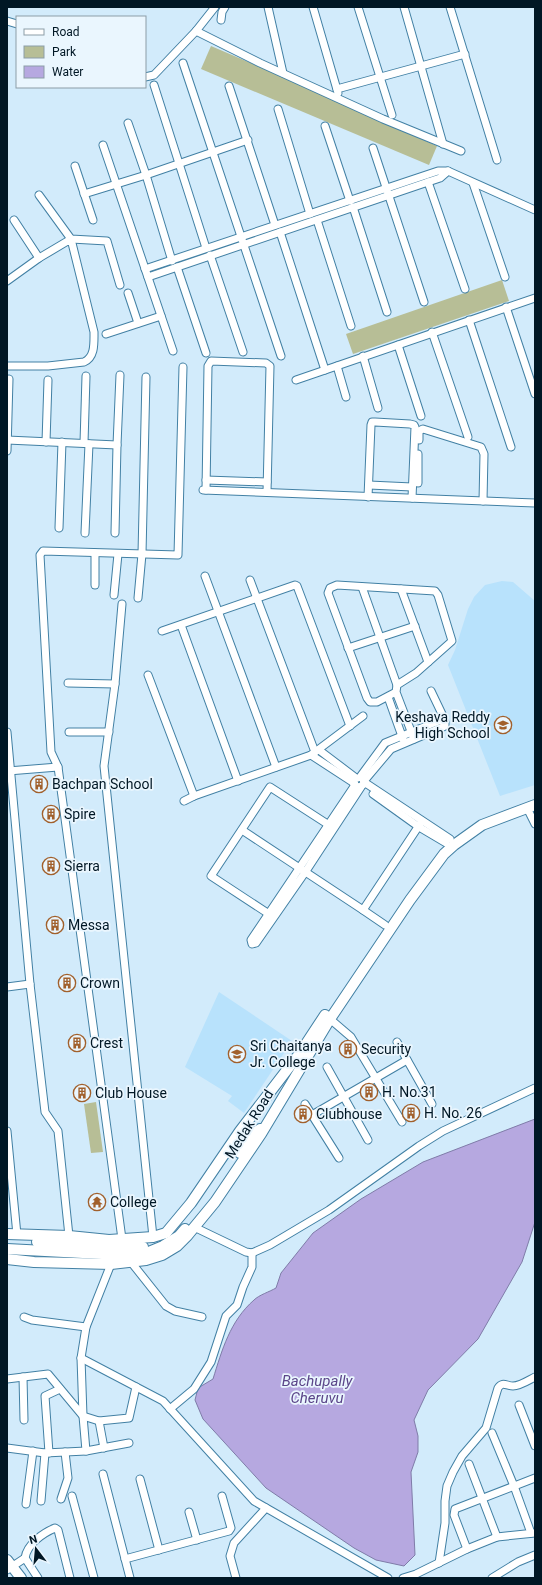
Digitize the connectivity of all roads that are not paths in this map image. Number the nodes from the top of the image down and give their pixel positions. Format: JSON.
{"nodes":[{"id":1,"x":215,"y":7,"type":"edge"},
{"id":2,"x":225,"y":7,"type":"edge"},
{"id":3,"x":268,"y":7,"type":"edge"},
{"id":4,"x":313,"y":7,"type":"edge"},
{"id":5,"x":358,"y":7,"type":"edge"},
{"id":6,"x":404,"y":7,"type":"edge"},
{"id":7,"x":450,"y":7,"type":"edge"},
{"id":8,"x":221,"y":20,"type":"dead end"},
{"id":9,"x":196,"y":32,"type":"junction"},
{"id":10,"x":465,"y":54,"type":"junction"},
{"id":11,"x":183,"y":63,"type":"dead end"},
{"id":12,"x":421,"y":66,"type":"junction"},
{"id":13,"x":283,"y":73,"type":"junction"},
{"id":14,"x":146,"y":77,"type":"edge"},
{"id":15,"x":380,"y":77,"type":"junction"},
{"id":16,"x":154,"y":85,"type":"dead end"},
{"id":17,"x":229,"y":86,"type":"dead end"},
{"id":18,"x":337,"y":89,"type":"junction"},
{"id":19,"x":340,"y":99,"type":"junction"},
{"id":20,"x":278,"y":109,"type":"dead end"},
{"id":21,"x":392,"y":115,"type":"dead end"},
{"id":22,"x":128,"y":123,"type":"dead end"},
{"id":23,"x":325,"y":126,"type":"dead end"},
{"id":24,"x":248,"y":140,"type":"junction"},
{"id":25,"x":443,"y":144,"type":"junction"},
{"id":26,"x":103,"y":145,"type":"dead end"},
{"id":27,"x":373,"y":148,"type":"dead end"},
{"id":28,"x":461,"y":151,"type":"dead end"},
{"id":29,"x":213,"y":152,"type":"junction"},
{"id":30,"x":497,"y":160,"type":"dead end"},
{"id":31,"x":180,"y":164,"type":"junction"},
{"id":32,"x":75,"y":166,"type":"dead end"},
{"id":33,"x":448,"y":171,"type":"junction"},
{"id":34,"x":146,"y":176,"type":"junction"},
{"id":35,"x":428,"y":182,"type":"junction"},
{"id":36,"x":473,"y":183,"type":"junction"},
{"id":37,"x":116,"y":184,"type":"junction"},
{"id":38,"x":387,"y":188,"type":"junction"},
{"id":39,"x":84,"y":194,"type":"junction"},
{"id":40,"x":39,"y":195,"type":"dead end"},
{"id":41,"x":389,"y":196,"type":"junction"},
{"id":42,"x":351,"y":204,"type":"junction"},
{"id":43,"x":535,"y":210,"type":"edge"},
{"id":44,"x":310,"y":214,"type":"junction"},
{"id":45,"x":14,"y":220,"type":"dead end"},
{"id":46,"x":93,"y":220,"type":"dead end"},
{"id":47,"x":317,"y":220,"type":"junction"},
{"id":48,"x":275,"y":225,"type":"junction"},
{"id":49,"x":280,"y":232,"type":"junction"},
{"id":50,"x":241,"y":237,"type":"junction"},
{"id":51,"x":71,"y":239,"type":"junction"},
{"id":52,"x":244,"y":244,"type":"junction"},
{"id":53,"x":206,"y":248,"type":"junction"},
{"id":54,"x":210,"y":256,"type":"junction"},
{"id":55,"x":39,"y":258,"type":"junction"},
{"id":56,"x":172,"y":261,"type":"junction"},
{"id":57,"x":177,"y":267,"type":"junction"},
{"id":58,"x":145,"y":269,"type":"junction"},
{"id":59,"x":148,"y":277,"type":"junction"},
{"id":60,"x":505,"y":277,"type":"dead end"},
{"id":61,"x":8,"y":279,"type":"edge"},
{"id":62,"x":120,"y":286,"type":"dead end"},
{"id":63,"x":465,"y":289,"type":"dead end"},
{"id":64,"x":128,"y":293,"type":"dead end"},
{"id":65,"x":535,"y":298,"type":"edge"},
{"id":66,"x":424,"y":302,"type":"dead end"},
{"id":67,"x":506,"y":307,"type":"junction"},
{"id":68,"x":387,"y":312,"type":"dead end"},
{"id":69,"x":161,"y":316,"type":"junction"},
{"id":70,"x":469,"y":320,"type":"junction"},
{"id":71,"x":138,"y":323,"type":"junction"},
{"id":72,"x":351,"y":326,"type":"dead end"},
{"id":73,"x":432,"y":332,"type":"junction"},
{"id":74,"x":106,"y":334,"type":"dead end"},
{"id":75,"x":398,"y":345,"type":"junction"},
{"id":76,"x":173,"y":351,"type":"dead end"},
{"id":77,"x":243,"y":352,"type":"dead end"},
{"id":78,"x":206,"y":354,"type":"dead end"},
{"id":79,"x":281,"y":356,"type":"dead end"},
{"id":80,"x":362,"y":356,"type":"junction"},
{"id":81,"x":7,"y":366,"type":"edge"},
{"id":82,"x":183,"y":366,"type":"dead end"},
{"id":83,"x":337,"y":366,"type":"junction"},
{"id":84,"x":325,"y":370,"type":"junction"},
{"id":85,"x":120,"y":375,"type":"dead end"},
{"id":86,"x":86,"y":376,"type":"dead end"},
{"id":87,"x":146,"y":377,"type":"dead end"},
{"id":88,"x":9,"y":379,"type":"dead end"},
{"id":89,"x":48,"y":380,"type":"dead end"},
{"id":90,"x":296,"y":380,"type":"dead end"},
{"id":91,"x":535,"y":394,"type":"edge"},
{"id":92,"x":346,"y":398,"type":"dead end"},
{"id":93,"x":378,"y":408,"type":"dead end"},
{"id":94,"x":421,"y":416,"type":"dead end"},
{"id":95,"x":468,"y":437,"type":"dead end"},
{"id":96,"x":7,"y":440,"type":"edge"},
{"id":97,"x":46,"y":442,"type":"junction"},
{"id":98,"x":62,"y":442,"type":"junction"},
{"id":99,"x":87,"y":443,"type":"junction"},
{"id":100,"x":117,"y":445,"type":"junction"},
{"id":101,"x":512,"y":447,"type":"dead end"},
{"id":102,"x":7,"y":451,"type":"edge"},
{"id":103,"x":206,"y":480,"type":"junction"},
{"id":104,"x":267,"y":482,"type":"junction"},
{"id":105,"x":369,"y":485,"type":"junction"},
{"id":106,"x":415,"y":485,"type":"junction"},
{"id":107,"x":266,"y":492,"type":"junction"},
{"id":108,"x":368,"y":497,"type":"junction"},
{"id":109,"x":412,"y":498,"type":"junction"},
{"id":110,"x":483,"y":501,"type":"junction"},
{"id":111,"x":535,"y":503,"type":"edge"},
{"id":112,"x":59,"y":528,"type":"dead end"},
{"id":113,"x":85,"y":533,"type":"dead end"},
{"id":114,"x":115,"y":533,"type":"dead end"},
{"id":115,"x":96,"y":553,"type":"junction"},
{"id":116,"x":118,"y":554,"type":"junction"},
{"id":117,"x":142,"y":554,"type":"junction"},
{"id":118,"x":205,"y":576,"type":"dead end"},
{"id":119,"x":250,"y":580,"type":"dead end"},
{"id":120,"x":95,"y":585,"type":"dead end"},
{"id":121,"x":362,"y":587,"type":"junction"},
{"id":122,"x":401,"y":589,"type":"junction"},
{"id":123,"x":114,"y":595,"type":"dead end"},
{"id":124,"x":138,"y":598,"type":"dead end"},
{"id":125,"x":257,"y":598,"type":"junction"},
{"id":126,"x":122,"y":604,"type":"dead end"},
{"id":127,"x":218,"y":612,"type":"junction"},
{"id":128,"x":181,"y":625,"type":"junction"},
{"id":129,"x":415,"y":626,"type":"junction"},
{"id":130,"x":162,"y":631,"type":"dead end"},
{"id":131,"x":380,"y":637,"type":"junction"},
{"id":132,"x":348,"y":648,"type":"junction"},
{"id":133,"x":428,"y":662,"type":"junction"},
{"id":134,"x":148,"y":674,"type":"dead end"},
{"id":135,"x":68,"y":683,"type":"dead end"},
{"id":136,"x":115,"y":684,"type":"junction"},
{"id":137,"x":397,"y":688,"type":"junction"},
{"id":138,"x":431,"y":691,"type":"dead end"},
{"id":139,"x":388,"y":697,"type":"junction"},
{"id":140,"x":363,"y":716,"type":"dead end"},
{"id":141,"x":350,"y":726,"type":"junction"},
{"id":142,"x":7,"y":732,"type":"edge"},
{"id":143,"x":69,"y":732,"type":"dead end"},
{"id":144,"x":108,"y":732,"type":"junction"},
{"id":145,"x":413,"y":736,"type":"junction"},
{"id":146,"x":403,"y":740,"type":"junction"},
{"id":147,"x":315,"y":752,"type":"junction"},
{"id":148,"x":58,"y":767,"type":"junction"},
{"id":149,"x":276,"y":767,"type":"junction"},
{"id":150,"x":9,"y":770,"type":"edge"},
{"id":151,"x":238,"y":781,"type":"junction"},
{"id":152,"x":359,"y":782,"type":"junction"},
{"id":153,"x":194,"y":796,"type":"junction"},
{"id":154,"x":535,"y":798,"type":"edge"},
{"id":155,"x":184,"y":801,"type":"dead end"},
{"id":156,"x":531,"y":806,"type":"edge"},
{"id":157,"x":420,"y":824,"type":"junction"},
{"id":158,"x":535,"y":824,"type":"edge"},
{"id":159,"x":331,"y":826,"type":"junction"},
{"id":160,"x":242,"y":830,"type":"junction"},
{"id":161,"x":448,"y":841,"type":"junction"},
{"id":162,"x":303,"y":869,"type":"junction"},
{"id":163,"x":363,"y":910,"type":"junction"},
{"id":164,"x":386,"y":925,"type":"junction"},
{"id":165,"x":30,"y":984,"type":"junction"},
{"id":166,"x":7,"y":987,"type":"edge"},
{"id":167,"x":330,"y":1019,"type":"junction"},
{"id":168,"x":397,"y":1042,"type":"dead end"},
{"id":169,"x":407,"y":1060,"type":"junction"},
{"id":170,"x":326,"y":1067,"type":"dead end"},
{"id":171,"x":375,"y":1078,"type":"junction"},
{"id":172,"x":535,"y":1088,"type":"edge"},
{"id":173,"x":343,"y":1097,"type":"junction"},
{"id":174,"x":305,"y":1104,"type":"dead end"},
{"id":175,"x":432,"y":1104,"type":"dead end"},
{"id":176,"x":312,"y":1115,"type":"junction"},
{"id":177,"x":402,"y":1122,"type":"dead end"},
{"id":178,"x":266,"y":1124,"type":"junction"},
{"id":179,"x":7,"y":1132,"type":"edge"},
{"id":180,"x":240,"y":1132,"type":"junction"},
{"id":181,"x":368,"y":1140,"type":"dead end"},
{"id":182,"x":339,"y":1158,"type":"dead end"},
{"id":183,"x":194,"y":1227,"type":"junction"},
{"id":184,"x":12,"y":1234,"type":"edge"},
{"id":185,"x":69,"y":1236,"type":"junction"},
{"id":186,"x":153,"y":1237,"type":"junction"},
{"id":187,"x":122,"y":1239,"type":"junction"},
{"id":188,"x":7,"y":1240,"type":"edge"},
{"id":189,"x":7,"y":1249,"type":"edge"},
{"id":190,"x":252,"y":1253,"type":"junction"},
{"id":191,"x":7,"y":1259,"type":"edge"},
{"id":192,"x":131,"y":1262,"type":"junction"},
{"id":193,"x":111,"y":1264,"type":"junction"},
{"id":194,"x":24,"y":1317,"type":"dead end"},
{"id":195,"x":202,"y":1317,"type":"dead end"},
{"id":196,"x":86,"y":1327,"type":"junction"},
{"id":197,"x":82,"y":1358,"type":"junction"},
{"id":198,"x":24,"y":1377,"type":"junction"},
{"id":199,"x":535,"y":1377,"type":"edge"},
{"id":200,"x":7,"y":1379,"type":"edge"},
{"id":201,"x":136,"y":1387,"type":"junction"},
{"id":202,"x":60,"y":1388,"type":"junction"},
{"id":203,"x":520,"y":1406,"type":"dead end"},
{"id":204,"x":170,"y":1409,"type":"junction"},
{"id":205,"x":83,"y":1416,"type":"junction"},
{"id":206,"x":24,"y":1420,"type":"dead end"},
{"id":207,"x":99,"y":1421,"type":"junction"},
{"id":208,"x":492,"y":1433,"type":"dead end"},
{"id":209,"x":130,"y":1443,"type":"dead end"},
{"id":210,"x":535,"y":1446,"type":"edge"},
{"id":211,"x":7,"y":1448,"type":"edge"},
{"id":212,"x":104,"y":1448,"type":"junction"},
{"id":213,"x":32,"y":1451,"type":"junction"},
{"id":214,"x":86,"y":1451,"type":"junction"},
{"id":215,"x":65,"y":1452,"type":"junction"},
{"id":216,"x":47,"y":1453,"type":"junction"},
{"id":217,"x":469,"y":1464,"type":"dead end"},
{"id":218,"x":103,"y":1474,"type":"dead end"},
{"id":219,"x":535,"y":1478,"type":"edge"},
{"id":220,"x":140,"y":1479,"type":"dead end"},
{"id":221,"x":514,"y":1486,"type":"junction"},
{"id":222,"x":72,"y":1496,"type":"dead end"},
{"id":223,"x":222,"y":1496,"type":"dead end"},
{"id":224,"x":483,"y":1498,"type":"junction"},
{"id":225,"x":60,"y":1500,"type":"dead end"},
{"id":226,"x":41,"y":1501,"type":"dead end"},
{"id":227,"x":26,"y":1504,"type":"dead end"},
{"id":228,"x":266,"y":1508,"type":"junction"},
{"id":229,"x":189,"y":1512,"type":"dead end"},
{"id":230,"x":533,"y":1533,"type":"edge"},
{"id":231,"x":497,"y":1537,"type":"junction"},
{"id":232,"x":197,"y":1540,"type":"junction"},
{"id":233,"x":467,"y":1549,"type":"junction"},
{"id":234,"x":159,"y":1550,"type":"junction"},
{"id":235,"x":535,"y":1555,"type":"edge"},
{"id":236,"x":25,"y":1558,"type":"junction"},
{"id":237,"x":125,"y":1559,"type":"junction"},
{"id":238,"x":439,"y":1563,"type":"junction"},
{"id":239,"x":9,"y":1566,"type":"edge"},
{"id":240,"x":13,"y":1578,"type":"edge"},
{"id":241,"x":21,"y":1578,"type":"edge"},
{"id":242,"x":38,"y":1578,"type":"edge"},
{"id":243,"x":70,"y":1578,"type":"edge"},
{"id":244,"x":94,"y":1578,"type":"edge"},
{"id":245,"x":130,"y":1578,"type":"edge"},
{"id":246,"x":236,"y":1578,"type":"edge"},
{"id":247,"x":388,"y":1578,"type":"edge"},
{"id":248,"x":404,"y":1578,"type":"edge"},
{"id":249,"x":492,"y":1578,"type":"edge"}],
"edges":[{"from":1,"to":9,"type":"street"},
{"from":2,"to":8,"type":"street"},
{"from":3,"to":13,"type":"street"},
{"from":4,"to":18,"type":"street"},
{"from":5,"to":15,"type":"street"},
{"from":6,"to":12,"type":"street"},
{"from":7,"to":10,"type":"street"},
{"from":9,"to":13,"type":"street"},
{"from":9,"to":14,"type":"street"},
{"from":10,"to":12,"type":"street"},
{"from":10,"to":30,"type":"street"},
{"from":11,"to":29,"type":"street"},
{"from":12,"to":15,"type":"street"},
{"from":12,"to":25,"type":"street"},
{"from":13,"to":19,"type":"street"},
{"from":15,"to":18,"type":"street"},
{"from":15,"to":21,"type":"street"},
{"from":16,"to":31,"type":"street"},
{"from":17,"to":24,"type":"street"},
{"from":18,"to":19,"type":"street"},
{"from":19,"to":25,"type":"street"},
{"from":20,"to":44,"type":"street"},
{"from":22,"to":34,"type":"street"},
{"from":23,"to":42,"type":"street"},
{"from":24,"to":29,"type":"street"},
{"from":24,"to":48,"type":"street"},
{"from":25,"to":28,"type":"street"},
{"from":26,"to":37,"type":"street"},
{"from":27,"to":38,"type":"street"},
{"from":29,"to":31,"type":"street"},
{"from":29,"to":50,"type":"street"},
{"from":31,"to":34,"type":"street"},
{"from":31,"to":53,"type":"street"},
{"from":32,"to":39,"type":"street"},
{"from":33,"to":35,"type":"street"},
{"from":33,"to":36,"type":"street"},
{"from":33,"to":38,"type":"street"},
{"from":34,"to":37,"type":"street"},
{"from":34,"to":56,"type":"street"},
{"from":35,"to":41,"type":"street"},
{"from":35,"to":63,"type":"street"},
{"from":36,"to":43,"type":"street"},
{"from":36,"to":60,"type":"street"},
{"from":37,"to":39,"type":"street"},
{"from":37,"to":58,"type":"street"},
{"from":38,"to":41,"type":"street"},
{"from":38,"to":42,"type":"street"},
{"from":39,"to":46,"type":"street"},
{"from":40,"to":51,"type":"street"},
{"from":41,"to":42,"type":"street"},
{"from":41,"to":66,"type":"street"},
{"from":42,"to":44,"type":"street"},
{"from":42,"to":47,"type":"street"},
{"from":42,"to":68,"type":"street"},
{"from":44,"to":48,"type":"street"},
{"from":45,"to":55,"type":"street"},
{"from":47,"to":49,"type":"street"},
{"from":47,"to":72,"type":"street"},
{"from":48,"to":50,"type":"street"},
{"from":49,"to":52,"type":"street"},
{"from":49,"to":84,"type":"street"},
{"from":50,"to":52,"type":"street"},
{"from":50,"to":53,"type":"street"},
{"from":51,"to":55,"type":"street"},
{"from":51,"to":62,"type":"street"},
{"from":51,"to":81,"type":"street"},
{"from":52,"to":54,"type":"street"},
{"from":52,"to":79,"type":"street"},
{"from":53,"to":56,"type":"street"},
{"from":54,"to":57,"type":"street"},
{"from":54,"to":77,"type":"street"},
{"from":55,"to":61,"type":"street"},
{"from":56,"to":58,"type":"street"},
{"from":57,"to":59,"type":"street"},
{"from":57,"to":78,"type":"street"},
{"from":58,"to":59,"type":"street"},
{"from":59,"to":69,"type":"street"},
{"from":64,"to":71,"type":"street"},
{"from":65,"to":67,"type":"street"},
{"from":67,"to":70,"type":"street"},
{"from":67,"to":91,"type":"street"},
{"from":69,"to":71,"type":"street"},
{"from":69,"to":76,"type":"street"},
{"from":70,"to":73,"type":"street"},
{"from":70,"to":101,"type":"street"},
{"from":71,"to":74,"type":"street"},
{"from":73,"to":75,"type":"street"},
{"from":73,"to":95,"type":"street"},
{"from":75,"to":80,"type":"street"},
{"from":75,"to":94,"type":"street"},
{"from":80,"to":83,"type":"street"},
{"from":80,"to":93,"type":"street"},
{"from":82,"to":117,"type":"street"},
{"from":83,"to":84,"type":"street"},
{"from":83,"to":92,"type":"street"},
{"from":84,"to":90,"type":"street"},
{"from":85,"to":100,"type":"street"},
{"from":86,"to":99,"type":"street"},
{"from":87,"to":117,"type":"street"},
{"from":88,"to":96,"type":"street"},
{"from":89,"to":97,"type":"street"},
{"from":96,"to":97,"type":"street"},
{"from":96,"to":102,"type":"street"},
{"from":97,"to":98,"type":"street"},
{"from":98,"to":99,"type":"street"},
{"from":98,"to":112,"type":"street"},
{"from":99,"to":100,"type":"street"},
{"from":99,"to":113,"type":"street"},
{"from":100,"to":114,"type":"street"},
{"from":103,"to":104,"type":"street"},
{"from":103,"to":104,"type":"street"},
{"from":103,"to":107,"type":"street"},
{"from":104,"to":107,"type":"street"},
{"from":105,"to":106,"type":"street"},
{"from":105,"to":106,"type":"street"},
{"from":105,"to":108,"type":"street"},
{"from":106,"to":109,"type":"street"},
{"from":106,"to":110,"type":"street"},
{"from":107,"to":108,"type":"street"},
{"from":108,"to":109,"type":"street"},
{"from":109,"to":110,"type":"street"},
{"from":110,"to":111,"type":"street"},
{"from":115,"to":116,"type":"street"},
{"from":115,"to":120,"type":"street"},
{"from":115,"to":148,"type":"street"},
{"from":116,"to":117,"type":"street"},
{"from":116,"to":123,"type":"street"},
{"from":117,"to":124,"type":"street"},
{"from":118,"to":127,"type":"street"},
{"from":119,"to":125,"type":"street"},
{"from":121,"to":122,"type":"street"},
{"from":121,"to":131,"type":"street"},
{"from":121,"to":132,"type":"street"},
{"from":122,"to":129,"type":"street"},
{"from":122,"to":133,"type":"street"},
{"from":125,"to":127,"type":"street"},
{"from":125,"to":141,"type":"street"},
{"from":125,"to":147,"type":"street"},
{"from":126,"to":136,"type":"street"},
{"from":127,"to":128,"type":"street"},
{"from":127,"to":149,"type":"street"},
{"from":128,"to":130,"type":"street"},
{"from":128,"to":151,"type":"street"},
{"from":129,"to":131,"type":"street"},
{"from":129,"to":133,"type":"street"},
{"from":131,"to":132,"type":"street"},
{"from":131,"to":137,"type":"street"},
{"from":132,"to":139,"type":"street"},
{"from":133,"to":137,"type":"street"},
{"from":134,"to":153,"type":"street"},
{"from":135,"to":136,"type":"street"},
{"from":136,"to":144,"type":"street"},
{"from":137,"to":139,"type":"street"},
{"from":137,"to":145,"type":"street"},
{"from":138,"to":145,"type":"street"},
{"from":139,"to":146,"type":"street"},
{"from":140,"to":141,"type":"street"},
{"from":141,"to":147,"type":"street"},
{"from":142,"to":150,"type":"street"},
{"from":143,"to":144,"type":"street"},
{"from":144,"to":186,"type":"street"},
{"from":145,"to":146,"type":"street"},
{"from":146,"to":152,"type":"street"},
{"from":147,"to":149,"type":"street"},
{"from":147,"to":152,"type":"street"},
{"from":148,"to":150,"type":"street"},
{"from":148,"to":187,"type":"street"},
{"from":149,"to":151,"type":"street"},
{"from":150,"to":165,"type":"street"},
{"from":151,"to":153,"type":"street"},
{"from":152,"to":157,"type":"street"},
{"from":152,"to":159,"type":"street"},
{"from":153,"to":155,"type":"street"},
{"from":154,"to":161,"type":"main road","name":"Medak Road"},
{"from":156,"to":158,"type":"street"},
{"from":156,"to":167,"type":"main road","name":"Medak Road"},
{"from":157,"to":161,"type":"street"},
{"from":157,"to":163,"type":"street"},
{"from":159,"to":160,"type":"street"},
{"from":159,"to":162,"type":"street"},
{"from":160,"to":162,"type":"street"},
{"from":160,"to":162,"type":"street"},
{"from":161,"to":164,"type":"main road","name":"Medak Road"},
{"from":162,"to":163,"type":"street"},
{"from":163,"to":164,"type":"street"},
{"from":164,"to":180,"type":"main road","name":"Medak Road"},
{"from":165,"to":166,"type":"street"},
{"from":165,"to":185,"type":"street"},
{"from":167,"to":171,"type":"street"},
{"from":167,"to":178,"type":"main road","name":"Medak Road"},
{"from":168,"to":169,"type":"street"},
{"from":169,"to":171,"type":"street"},
{"from":169,"to":175,"type":"street"},
{"from":170,"to":173,"type":"street"},
{"from":171,"to":173,"type":"street"},
{"from":171,"to":177,"type":"street"},
{"from":172,"to":190,"type":"street"},
{"from":173,"to":176,"type":"street"},
{"from":173,"to":181,"type":"street"},
{"from":174,"to":176,"type":"street"},
{"from":176,"to":182,"type":"street"},
{"from":178,"to":183,"type":"main road","name":"Medak Road"},
{"from":178,"to":189,"type":"main road"},
{"from":179,"to":184,"type":"street"},
{"from":180,"to":186,"type":"main road","name":"Medak Road"},
{"from":180,"to":188,"type":"main road"},
{"from":183,"to":190,"type":"street"},
{"from":183,"to":192,"type":"main road","name":"Medak Road"},
{"from":184,"to":185,"type":"main road","name":"Medak Road"},
{"from":185,"to":187,"type":"main road","name":"Medak Road"},
{"from":186,"to":187,"type":"main road","name":"Medak Road"},
{"from":190,"to":204,"type":"street"},
{"from":191,"to":193,"type":"main road","name":"Medak Road"},
{"from":192,"to":193,"type":"main road","name":"Medak Road"},
{"from":192,"to":195,"type":"street"},
{"from":193,"to":196,"type":"street"},
{"from":194,"to":196,"type":"street"},
{"from":196,"to":197,"type":"street"},
{"from":197,"to":201,"type":"street"},
{"from":197,"to":205,"type":"street"},
{"from":198,"to":200,"type":"street"},
{"from":198,"to":202,"type":"street"},
{"from":198,"to":206,"type":"street"},
{"from":199,"to":238,"type":"street"},
{"from":201,"to":204,"type":"street"},
{"from":201,"to":207,"type":"street"},
{"from":202,"to":205,"type":"street"},
{"from":202,"to":216,"type":"street"},
{"from":203,"to":210,"type":"street"},
{"from":204,"to":228,"type":"street"},
{"from":205,"to":207,"type":"street"},
{"from":205,"to":214,"type":"street"},
{"from":207,"to":212,"type":"street"},
{"from":208,"to":221,"type":"street"},
{"from":209,"to":212,"type":"street"},
{"from":211,"to":213,"type":"street"},
{"from":212,"to":214,"type":"street"},
{"from":213,"to":216,"type":"street"},
{"from":213,"to":227,"type":"street"},
{"from":214,"to":215,"type":"street"},
{"from":215,"to":216,"type":"street"},
{"from":215,"to":225,"type":"street"},
{"from":216,"to":226,"type":"street"},
{"from":217,"to":224,"type":"street"},
{"from":218,"to":237,"type":"street"},
{"from":219,"to":221,"type":"street"},
{"from":220,"to":234,"type":"street"},
{"from":221,"to":224,"type":"street"},
{"from":221,"to":230,"type":"street"},
{"from":222,"to":244,"type":"street"},
{"from":223,"to":232,"type":"street"},
{"from":224,"to":231,"type":"street"},
{"from":224,"to":233,"type":"street"},
{"from":228,"to":246,"type":"street"},
{"from":228,"to":247,"type":"street"},
{"from":229,"to":232,"type":"street"},
{"from":230,"to":231,"type":"street"},
{"from":231,"to":233,"type":"street"},
{"from":232,"to":234,"type":"street"},
{"from":233,"to":238,"type":"street"},
{"from":234,"to":237,"type":"street"},
{"from":235,"to":249,"type":"street"},
{"from":236,"to":239,"type":"street"},
{"from":236,"to":242,"type":"street"},
{"from":236,"to":243,"type":"street"},
{"from":237,"to":245,"type":"street"},
{"from":238,"to":248,"type":"street"},
{"from":239,"to":240,"type":"main road"},
{"from":239,"to":241,"type":"main road"}]}
